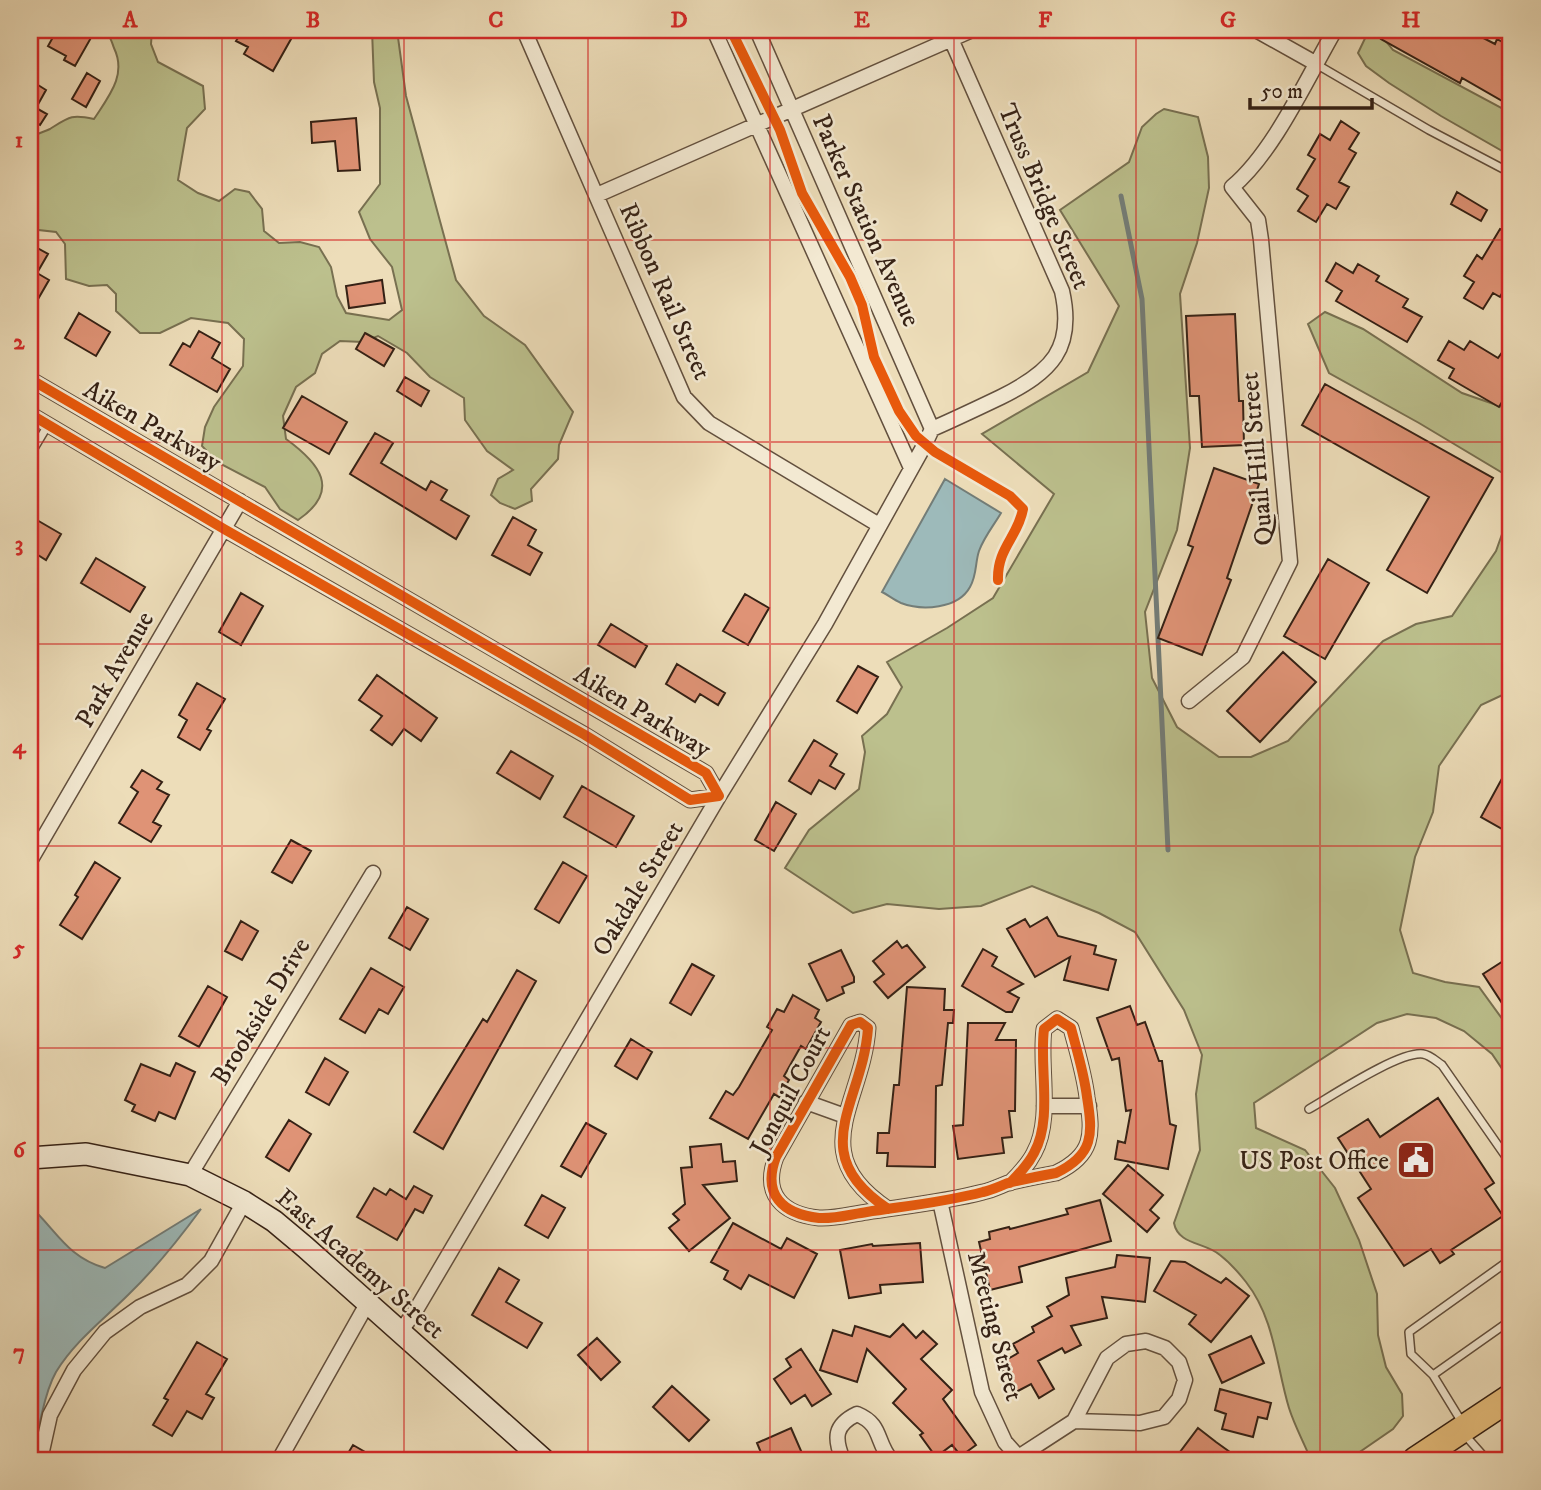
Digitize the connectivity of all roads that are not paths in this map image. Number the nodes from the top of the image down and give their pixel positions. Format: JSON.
{"nodes":[{"id":1,"x":524,"y":30,"type":"edge"},
{"id":2,"x":714,"y":30,"type":"edge"},
{"id":3,"x":757,"y":30,"type":"edge"},
{"id":4,"x":972,"y":30,"type":"edge"},
{"id":5,"x":1256,"y":30,"type":"edge"},
{"id":6,"x":1335,"y":30,"type":"edge"},
{"id":7,"x":951,"y":39,"type":"junction"},
{"id":8,"x":1315,"y":64,"type":"junction"},
{"id":9,"x":791,"y":109,"type":"junction"},
{"id":10,"x":757,"y":125,"type":"junction"},
{"id":11,"x":1511,"y":173,"type":"edge"},
{"id":12,"x":597,"y":195,"type":"junction"},
{"id":13,"x":30,"y":379,"type":"edge"},
{"id":14,"x":30,"y":414,"type":"edge"},
{"id":15,"x":48,"y":425,"type":"junction"},
{"id":16,"x":932,"y":429,"type":"junction"},
{"id":17,"x":30,"y":454,"type":"edge"},
{"id":18,"x":911,"y":468,"type":"junction"},
{"id":19,"x":240,"y":501,"type":"junction"},
{"id":20,"x":879,"y":524,"type":"junction"},
{"id":21,"x":224,"y":529,"type":"junction"},
{"id":22,"x":1189,"y":701,"type":"dead end"},
{"id":23,"x":719,"y":796,"type":"junction"},
{"id":24,"x":30,"y":861,"type":"edge"},
{"id":25,"x":373,"y":873,"type":"dead end"},
{"id":26,"x":806,"y":1102,"type":"junction"},
{"id":27,"x":1044,"y":1105,"type":"junction"},
{"id":28,"x":1088,"y":1106,"type":"junction"},
{"id":29,"x":1309,"y":1109,"type":"dead end"},
{"id":30,"x":845,"y":1115,"type":"junction"},
{"id":31,"x":30,"y":1158,"type":"edge"},
{"id":32,"x":1511,"y":1164,"type":"edge"},
{"id":33,"x":190,"y":1175,"type":"junction"},
{"id":34,"x":1010,"y":1183,"type":"junction"},
{"id":35,"x":940,"y":1201,"type":"junction"},
{"id":36,"x":244,"y":1202,"type":"junction"},
{"id":37,"x":888,"y":1209,"type":"junction"},
{"id":38,"x":1511,"y":1259,"type":"edge"},
{"id":39,"x":367,"y":1304,"type":"junction"},
{"id":40,"x":1511,"y":1320,"type":"edge"},
{"id":41,"x":400,"y":1332,"type":"junction"},
{"id":42,"x":1433,"y":1375,"type":"junction"},
{"id":43,"x":1511,"y":1397,"type":"edge"},
{"id":44,"x":1074,"y":1421,"type":"junction"},
{"id":45,"x":1464,"y":1429,"type":"junction"},
{"id":46,"x":1021,"y":1459,"type":"edge"},
{"id":47,"x":40,"y":1460,"type":"edge"},
{"id":48,"x":279,"y":1460,"type":"edge"},
{"id":49,"x":544,"y":1460,"type":"edge"},
{"id":50,"x":843,"y":1460,"type":"edge"},
{"id":51,"x":891,"y":1460,"type":"edge"},
{"id":52,"x":1416,"y":1460,"type":"edge"},
{"id":53,"x":1487,"y":1460,"type":"edge"}],
"edges":[{"from":1,"to":12,"type":"street","name":"Ribbon Rail Street"},
{"from":2,"to":10,"type":"street"},
{"from":3,"to":9,"type":"street","name":"Parker Station Avenue"},
{"from":4,"to":7,"type":"street"},
{"from":5,"to":8,"type":"street"},
{"from":6,"to":8,"type":"street"},
{"from":7,"to":9,"type":"street"},
{"from":7,"to":16,"type":"street","name":"Truss Bridge Street"},
{"from":8,"to":11,"type":"lane"},
{"from":8,"to":22,"type":"street","name":"Quail Hill Street"},
{"from":9,"to":10,"type":"street"},
{"from":9,"to":16,"type":"street","name":"Parker Station Avenue"},
{"from":10,"to":12,"type":"street"},
{"from":10,"to":18,"type":"street"},
{"from":12,"to":20,"type":"street","name":"Ribbon Rail Street"},
{"from":13,"to":19,"type":"street","name":"Aiken Parkway"},
{"from":14,"to":15,"type":"street","name":"Aiken Parkway"},
{"from":15,"to":17,"type":"lane"},
{"from":15,"to":21,"type":"street","name":"Aiken Parkway"},
{"from":16,"to":18,"type":"street","name":"Oakdale Street"},
{"from":18,"to":20,"type":"street","name":"Oakdale Street"},
{"from":19,"to":21,"type":"street","name":"Park Avenue"},
{"from":19,"to":23,"type":"street","name":"Aiken Parkway"},
{"from":20,"to":23,"type":"street","name":"Oakdale Street"},
{"from":21,"to":23,"type":"street","name":"Aiken Parkway"},
{"from":21,"to":24,"type":"street","name":"Park Avenue"},
{"from":23,"to":41,"type":"street","name":"Oakdale Street"},
{"from":25,"to":33,"type":"street","name":"Brookside Drive"},
{"from":26,"to":30,"type":"street"},
{"from":26,"to":30,"type":"street","name":"Jonquil Court"},
{"from":26,"to":37,"type":"street","name":"Jonquil Court"},
{"from":27,"to":28,"type":"street"},
{"from":27,"to":28,"type":"street","name":"Jonquil Court"},
{"from":27,"to":34,"type":"street"},
{"from":28,"to":34,"type":"street","name":"Jonquil Court"},
{"from":29,"to":32,"type":"lane"},
{"from":30,"to":37,"type":"street","name":"Jonquil Court"},
{"from":31,"to":33,"type":"street","name":"East Academy Street"},
{"from":33,"to":36,"type":"street","name":"East Academy Street"},
{"from":34,"to":35,"type":"street","name":"Jonquil Court"},
{"from":35,"to":37,"type":"street","name":"Jonquil Court"},
{"from":35,"to":46,"type":"street","name":"Meeting Street"},
{"from":36,"to":39,"type":"street","name":"East Academy Street"},
{"from":36,"to":47,"type":"street"},
{"from":38,"to":42,"type":"lane"},
{"from":39,"to":41,"type":"street","name":"East Academy Street"},
{"from":39,"to":48,"type":"street"},
{"from":40,"to":42,"type":"lane"},
{"from":41,"to":49,"type":"street","name":"East Academy Street"},
{"from":42,"to":45,"type":"lane"},
{"from":43,"to":45,"type":"highway"},
{"from":44,"to":44,"type":"street"},
{"from":44,"to":46,"type":"street"},
{"from":45,"to":52,"type":"highway"},
{"from":45,"to":53,"type":"lane"},
{"from":50,"to":51,"type":"street"}]}
